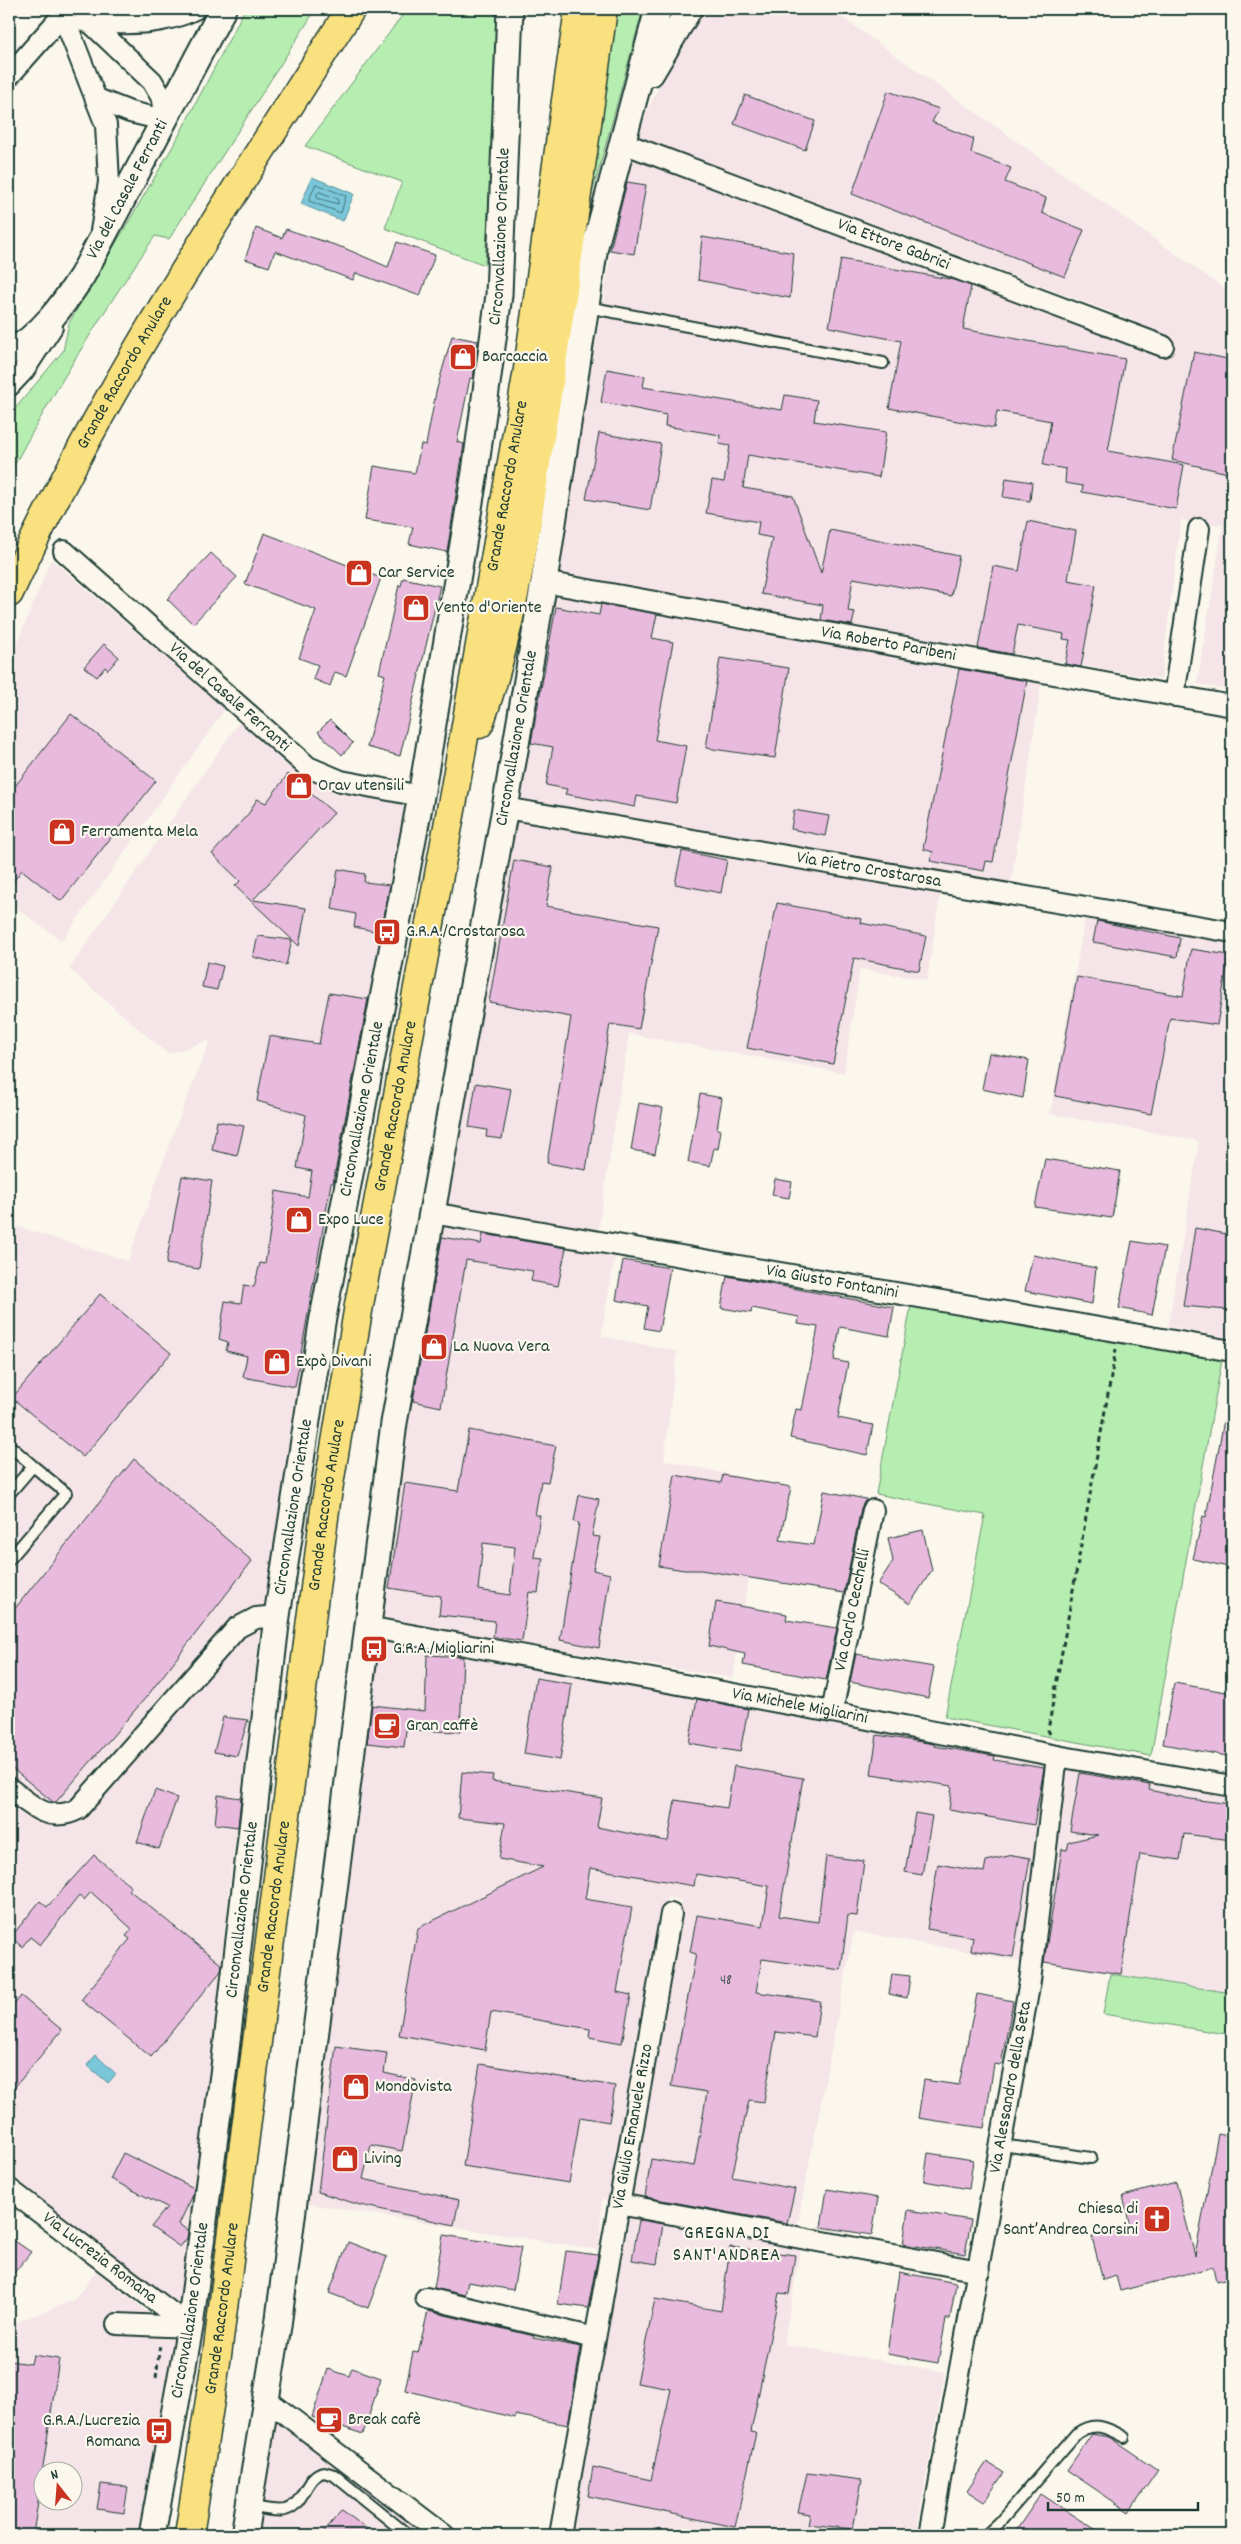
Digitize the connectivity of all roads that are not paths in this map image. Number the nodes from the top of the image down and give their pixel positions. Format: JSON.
{"nodes":[{"id":1,"x":195,"y":9,"type":"edge"},
{"id":2,"x":223,"y":9,"type":"edge"},
{"id":3,"x":351,"y":9,"type":"edge"},
{"id":4,"x":510,"y":9,"type":"edge"},
{"id":5,"x":579,"y":9,"type":"edge"},
{"id":6,"x":603,"y":9,"type":"edge"},
{"id":7,"x":658,"y":9,"type":"edge"},
{"id":8,"x":688,"y":9,"type":"edge"},
{"id":9,"x":62,"y":11,"type":"edge"},
{"id":10,"x":91,"y":23,"type":"junction"},
{"id":11,"x":9,"y":76,"type":"edge"},
{"id":12,"x":97,"y":99,"type":"junction"},
{"id":13,"x":634,"y":101,"type":"junction"},
{"id":14,"x":164,"y":120,"type":"junction"},
{"id":15,"x":623,"y":143,"type":"junction"},
{"id":16,"x":98,"y":248,"type":"junction"},
{"id":17,"x":65,"y":303,"type":"junction"},
{"id":18,"x":587,"y":307,"type":"junction"},
{"id":19,"x":1163,"y":346,"type":"dead end"},
{"id":20,"x":9,"y":353,"type":"edge"},
{"id":21,"x":883,"y":363,"type":"dead end"},
{"id":22,"x":9,"y":386,"type":"edge"},
{"id":23,"x":1199,"y":528,"type":"dead end"},
{"id":24,"x":64,"y":551,"type":"dead end"},
{"id":25,"x":544,"y":582,"type":"junction"},
{"id":26,"x":9,"y":593,"type":"edge"},
{"id":27,"x":1174,"y":696,"type":"junction"},
{"id":28,"x":1232,"y":706,"type":"edge"},
{"id":29,"x":454,"y":794,"type":"junction"},
{"id":30,"x":421,"y":796,"type":"junction"},
{"id":31,"x":506,"y":808,"type":"junction"},
{"id":32,"x":1232,"y":932,"type":"edge"},
{"id":33,"x":432,"y":1213,"type":"junction"},
{"id":34,"x":1232,"y":1351,"type":"edge"},
{"id":35,"x":9,"y":1445,"type":"edge"},
{"id":36,"x":33,"y":1466,"type":"junction"},
{"id":37,"x":9,"y":1494,"type":"edge"},
{"id":38,"x":873,"y":1510,"type":"dead end"},
{"id":39,"x":9,"y":1561,"type":"edge"},
{"id":40,"x":277,"y":1616,"type":"junction"},
{"id":41,"x":367,"y":1627,"type":"junction"},
{"id":42,"x":832,"y":1712,"type":"junction"},
{"id":43,"x":1057,"y":1756,"type":"junction"},
{"id":44,"x":1232,"y":1786,"type":"edge"},
{"id":45,"x":9,"y":1788,"type":"edge"},
{"id":46,"x":671,"y":1914,"type":"dead end"},
{"id":47,"x":1002,"y":2145,"type":"junction"},
{"id":48,"x":1091,"y":2158,"type":"dead end"},
{"id":49,"x":9,"y":2189,"type":"edge"},
{"id":50,"x":619,"y":2204,"type":"junction"},
{"id":51,"x":979,"y":2271,"type":"junction"},
{"id":52,"x":426,"y":2298,"type":"dead end"},
{"id":53,"x":117,"y":2324,"type":"dead end"},
{"id":54,"x":190,"y":2327,"type":"junction"},
{"id":55,"x":595,"y":2338,"type":"junction"},
{"id":56,"x":267,"y":2400,"type":"junction"},
{"id":57,"x":1124,"y":2437,"type":"dead end"},
{"id":58,"x":249,"y":2506,"type":"junction"},
{"id":59,"x":152,"y":2535,"type":"edge"},
{"id":60,"x":189,"y":2535,"type":"edge"},
{"id":61,"x":244,"y":2535,"type":"edge"},
{"id":62,"x":408,"y":2535,"type":"edge"},
{"id":63,"x":444,"y":2535,"type":"edge"},
{"id":64,"x":560,"y":2535,"type":"edge"},
{"id":65,"x":930,"y":2535,"type":"edge"},
{"id":66,"x":986,"y":2535,"type":"edge"}],
"edges":[{"from":1,"to":10,"type":"street"},
{"from":2,"to":14,"type":"street","name":"Via del Casale Ferranti"},
{"from":3,"to":26,"type":"highway","name":"Grande Raccordo Anulare"},
{"from":4,"to":30,"type":"street","name":"Circonvallazione Orientale"},
{"from":5,"to":29,"type":"highway","name":"Grande Raccordo Anulare"},
{"from":6,"to":29,"type":"highway"},
{"from":7,"to":13,"type":"street","name":"Circonvallazione Orientale"},
{"from":8,"to":13,"type":"street"},
{"from":9,"to":10,"type":"street"},
{"from":9,"to":11,"type":"street"},
{"from":9,"to":12,"type":"street"},
{"from":10,"to":14,"type":"street"},
{"from":12,"to":14,"type":"street"},
{"from":12,"to":16,"type":"street"},
{"from":13,"to":15,"type":"street","name":"Circonvallazione Orientale"},
{"from":14,"to":16,"type":"street","name":"Via del Casale Ferranti"},
{"from":15,"to":18,"type":"street","name":"Circonvallazione Orientale"},
{"from":15,"to":19,"type":"street","name":"Via Ettore Gabrici"},
{"from":16,"to":17,"type":"street","name":"Via del Casale Ferranti"},
{"from":17,"to":20,"type":"street","name":"Via del Casale Ferranti"},
{"from":17,"to":22,"type":"street"},
{"from":18,"to":21,"type":"lane"},
{"from":18,"to":25,"type":"street","name":"Circonvallazione Orientale"},
{"from":23,"to":27,"type":"street"},
{"from":24,"to":30,"type":"street","name":"Via del Casale Ferranti"},
{"from":25,"to":27,"type":"street","name":"Via Roberto Paribeni"},
{"from":25,"to":31,"type":"street","name":"Circonvallazione Orientale"},
{"from":27,"to":28,"type":"street","name":"Via Roberto Paribeni"},
{"from":29,"to":60,"type":"highway","name":"Grande Raccordo Anulare"},
{"from":30,"to":40,"type":"street","name":"Circonvallazione Orientale"},
{"from":31,"to":32,"type":"street","name":"Via Pietro Crostarosa"},
{"from":31,"to":33,"type":"street","name":"Circonvallazione Orientale"},
{"from":33,"to":34,"type":"street","name":"Via Giusto Fontanini"},
{"from":33,"to":41,"type":"street","name":"Circonvallazione Orientale"},
{"from":35,"to":36,"type":"lane"},
{"from":36,"to":37,"type":"lane"},
{"from":36,"to":39,"type":"lane"},
{"from":38,"to":42,"type":"street","name":"Via Carlo Cecchelli"},
{"from":40,"to":45,"type":"street"},
{"from":40,"to":54,"type":"street","name":"Circonvallazione Orientale"},
{"from":41,"to":42,"type":"street","name":"Via Michele Migliarini"},
{"from":41,"to":56,"type":"street","name":"Circonvallazione Orientale"},
{"from":42,"to":43,"type":"street","name":"Via Michele Migliarini"},
{"from":43,"to":44,"type":"street","name":"Via Michele Migliarini"},
{"from":43,"to":47,"type":"street","name":"Via Alessandro della Seta"},
{"from":46,"to":50,"type":"street","name":"Via Giulio Emanuele Rizzo"},
{"from":47,"to":48,"type":"lane"},
{"from":47,"to":51,"type":"street","name":"Via Alessandro della Seta"},
{"from":49,"to":54,"type":"street","name":"Via Lucrezia Romana"},
{"from":50,"to":51,"type":"street"},
{"from":50,"to":55,"type":"street","name":"Via Giulio Emanuele Rizzo"},
{"from":51,"to":65,"type":"street","name":"Via Alessandro della Seta"},
{"from":52,"to":55,"type":"street"},
{"from":53,"to":54,"type":"street"},
{"from":54,"to":59,"type":"street","name":"Circonvallazione Orientale"},
{"from":55,"to":64,"type":"street","name":"Via Giulio Emanuele Rizzo"},
{"from":56,"to":58,"type":"street","name":"Circonvallazione Orientale"},
{"from":56,"to":63,"type":"street"},
{"from":57,"to":66,"type":"lane"},
{"from":58,"to":61,"type":"street","name":"Circonvallazione Orientale"},
{"from":58,"to":62,"type":"lane"}]}
